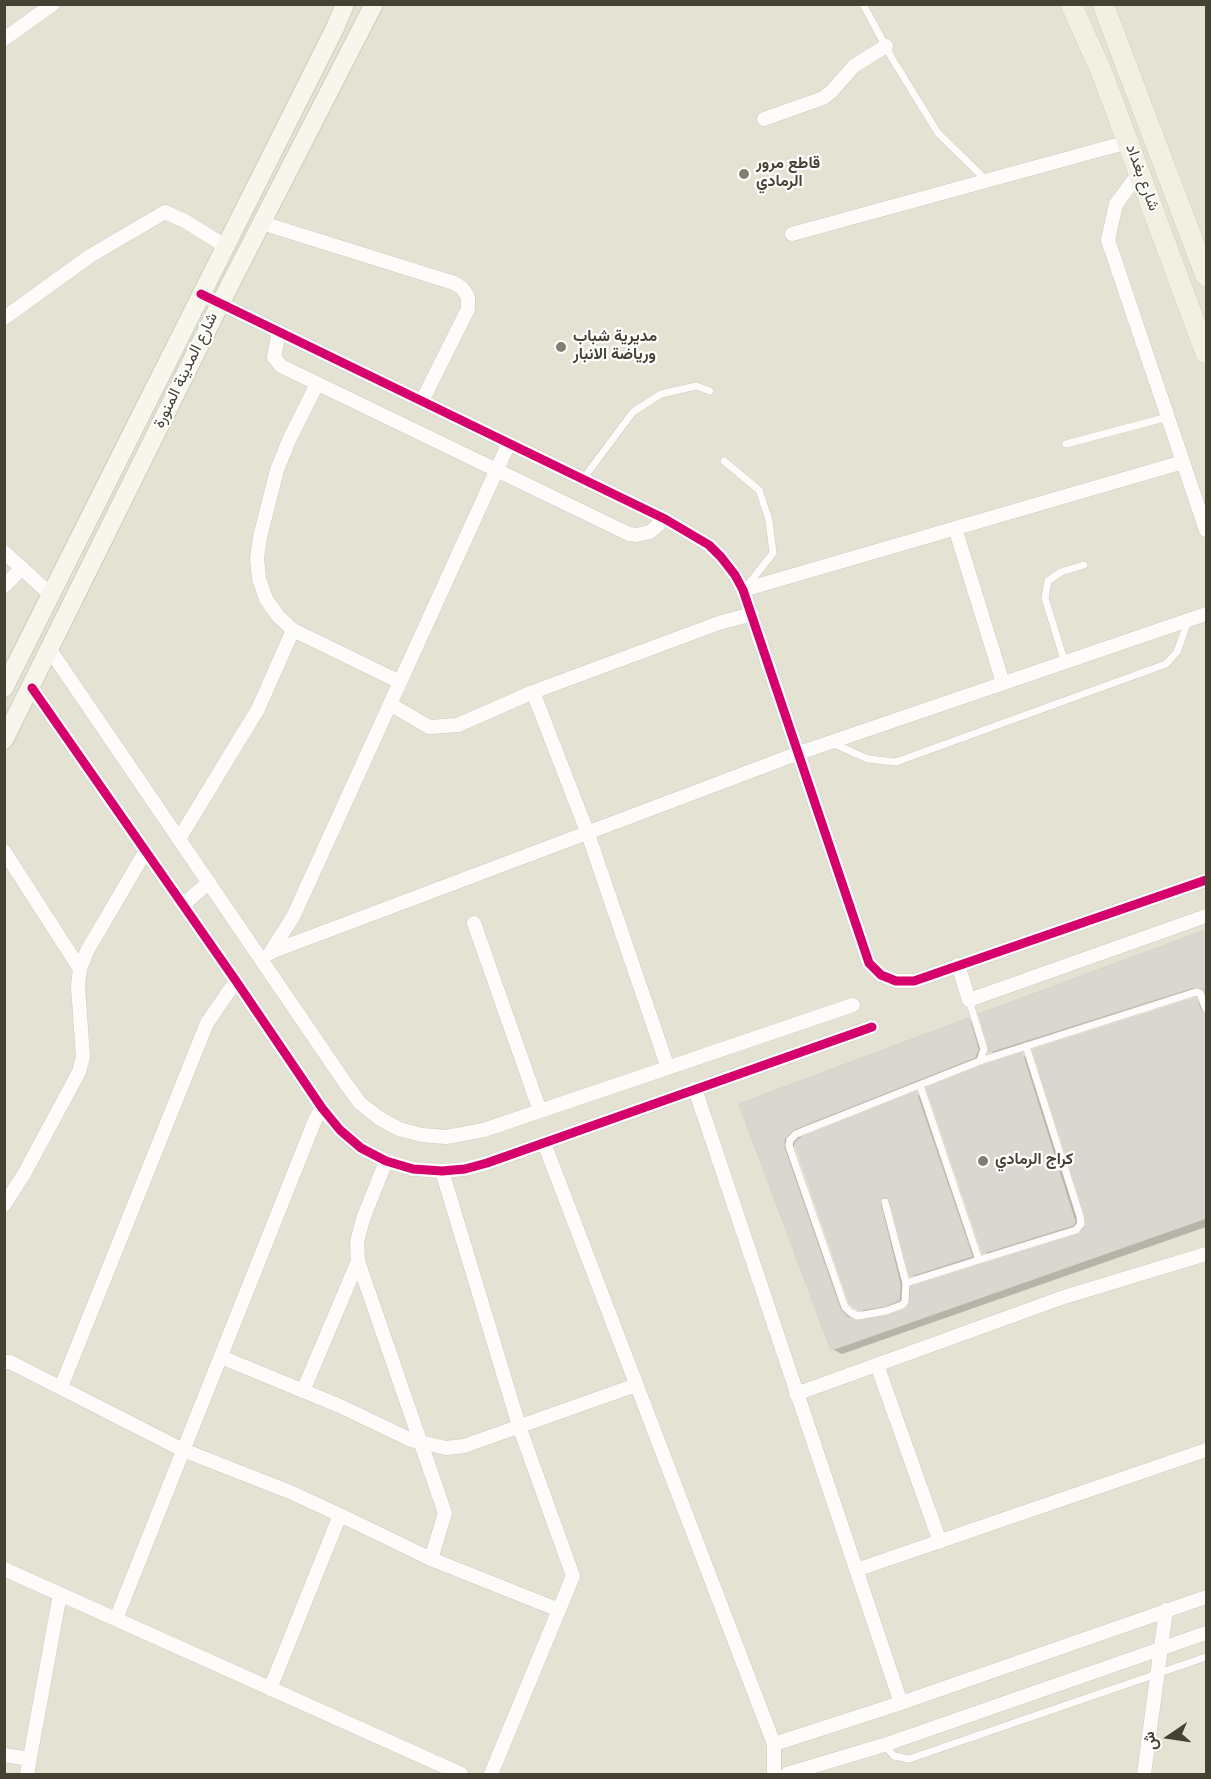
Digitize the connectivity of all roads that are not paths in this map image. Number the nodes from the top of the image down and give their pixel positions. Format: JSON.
{"nodes":[{"id":1,"x":53,"y":4,"type":"edge"},
{"id":2,"x":345,"y":4,"type":"edge"},
{"id":3,"x":374,"y":4,"type":"edge"},
{"id":4,"x":863,"y":4,"type":"edge"},
{"id":5,"x":1071,"y":4,"type":"edge"},
{"id":6,"x":1103,"y":4,"type":"edge"},
{"id":7,"x":4,"y":39,"type":"edge"},
{"id":8,"x":886,"y":46,"type":"junction"},
{"id":9,"x":764,"y":119,"type":"dead end"},
{"id":10,"x":1128,"y":142,"type":"junction"},
{"id":11,"x":1139,"y":173,"type":"junction"},
{"id":12,"x":987,"y":181,"type":"junction"},
{"id":13,"x":262,"y":223,"type":"junction"},
{"id":14,"x":792,"y":234,"type":"dead end"},
{"id":15,"x":225,"y":246,"type":"junction"},
{"id":16,"x":1206,"y":276,"type":"edge"},
{"id":17,"x":201,"y":294,"type":"junction"},
{"id":18,"x":220,"y":304,"type":"junction"},
{"id":19,"x":4,"y":318,"type":"edge"},
{"id":20,"x":279,"y":332,"type":"junction"},
{"id":21,"x":1206,"y":353,"type":"edge"},
{"id":22,"x":317,"y":384,"type":"junction"},
{"id":23,"x":710,"y":391,"type":"dead end"},
{"id":24,"x":422,"y":401,"type":"junction"},
{"id":25,"x":1168,"y":417,"type":"junction"},
{"id":26,"x":509,"y":443,"type":"junction"},
{"id":27,"x":1066,"y":444,"type":"dead end"},
{"id":28,"x":724,"y":461,"type":"dead end"},
{"id":29,"x":1183,"y":462,"type":"junction"},
{"id":30,"x":497,"y":470,"type":"junction"},
{"id":31,"x":583,"y":479,"type":"junction"},
{"id":32,"x":665,"y":519,"type":"junction"},
{"id":33,"x":955,"y":528,"type":"junction"},
{"id":34,"x":1206,"y":530,"type":"edge"},
{"id":35,"x":4,"y":552,"type":"edge"},
{"id":36,"x":1084,"y":566,"type":"dead end"},
{"id":37,"x":22,"y":568,"type":"junction"},
{"id":38,"x":4,"y":586,"type":"edge"},
{"id":39,"x":743,"y":590,"type":"junction"},
{"id":40,"x":51,"y":596,"type":"junction"},
{"id":41,"x":752,"y":614,"type":"junction"},
{"id":42,"x":1206,"y":614,"type":"edge"},
{"id":43,"x":1188,"y":621,"type":"junction"},
{"id":44,"x":293,"y":630,"type":"junction"},
{"id":45,"x":50,"y":650,"type":"junction"},
{"id":46,"x":1065,"y":663,"type":"junction"},
{"id":47,"x":400,"y":682,"type":"junction"},
{"id":48,"x":1003,"y":683,"type":"junction"},
{"id":49,"x":4,"y":688,"type":"edge"},
{"id":50,"x":32,"y":688,"type":"junction"},
{"id":51,"x":533,"y":692,"type":"junction"},
{"id":52,"x":390,"y":704,"type":"junction"},
{"id":53,"x":4,"y":740,"type":"edge"},
{"id":54,"x":830,"y":742,"type":"junction"},
{"id":55,"x":799,"y":753,"type":"junction"},
{"id":56,"x":588,"y":834,"type":"junction"},
{"id":57,"x":179,"y":838,"type":"junction"},
{"id":58,"x":4,"y":851,"type":"edge"},
{"id":59,"x":145,"y":852,"type":"junction"},
{"id":60,"x":1206,"y":880,"type":"edge"},
{"id":61,"x":208,"y":882,"type":"junction"},
{"id":62,"x":183,"y":905,"type":"junction"},
{"id":63,"x":1206,"y":916,"type":"edge"},
{"id":64,"x":474,"y":922,"type":"dead end"},
{"id":65,"x":267,"y":957,"type":"junction"},
{"id":66,"x":958,"y":964,"type":"junction"},
{"id":67,"x":80,"y":969,"type":"junction"},
{"id":68,"x":236,"y":981,"type":"junction"},
{"id":69,"x":969,"y":1000,"type":"junction"},
{"id":70,"x":853,"y":1005,"type":"dead end"},
{"id":71,"x":1206,"y":1009,"type":"edge"},
{"id":72,"x":872,"y":1027,"type":"dead end"},
{"id":73,"x":1026,"y":1046,"type":"junction"},
{"id":74,"x":980,"y":1061,"type":"junction"},
{"id":75,"x":668,"y":1068,"type":"junction"},
{"id":76,"x":920,"y":1084,"type":"junction"},
{"id":77,"x":695,"y":1089,"type":"junction"},
{"id":78,"x":322,"y":1108,"type":"junction"},
{"id":79,"x":540,"y":1111,"type":"junction"},
{"id":80,"x":544,"y":1143,"type":"junction"},
{"id":81,"x":386,"y":1161,"type":"junction"},
{"id":82,"x":442,"y":1171,"type":"junction"},
{"id":83,"x":885,"y":1202,"type":"dead end"},
{"id":84,"x":4,"y":1205,"type":"edge"},
{"id":85,"x":1206,"y":1254,"type":"edge"},
{"id":86,"x":980,"y":1260,"type":"junction"},
{"id":87,"x":358,"y":1261,"type":"junction"},
{"id":88,"x":906,"y":1283,"type":"junction"},
{"id":89,"x":220,"y":1357,"type":"junction"},
{"id":90,"x":4,"y":1362,"type":"edge"},
{"id":91,"x":877,"y":1365,"type":"junction"},
{"id":92,"x":636,"y":1385,"type":"junction"},
{"id":93,"x":61,"y":1387,"type":"junction"},
{"id":94,"x":303,"y":1391,"type":"junction"},
{"id":95,"x":796,"y":1394,"type":"junction"},
{"id":96,"x":519,"y":1426,"type":"junction"},
{"id":97,"x":422,"y":1443,"type":"junction"},
{"id":98,"x":183,"y":1450,"type":"junction"},
{"id":99,"x":1206,"y":1450,"type":"edge"},
{"id":100,"x":339,"y":1515,"type":"junction"},
{"id":101,"x":940,"y":1542,"type":"junction"},
{"id":102,"x":430,"y":1559,"type":"junction"},
{"id":103,"x":4,"y":1569,"type":"edge"},
{"id":104,"x":856,"y":1570,"type":"junction"},
{"id":105,"x":60,"y":1594,"type":"junction"},
{"id":106,"x":1206,"y":1597,"type":"edge"},
{"id":107,"x":559,"y":1610,"type":"junction"},
{"id":108,"x":1166,"y":1610,"type":"junction"},
{"id":109,"x":116,"y":1619,"type":"junction"},
{"id":110,"x":1206,"y":1633,"type":"edge"},
{"id":111,"x":1161,"y":1649,"type":"junction"},
{"id":112,"x":1206,"y":1657,"type":"edge"},
{"id":113,"x":1157,"y":1673,"type":"junction"},
{"id":114,"x":270,"y":1689,"type":"junction"},
{"id":115,"x":901,"y":1703,"type":"junction"},
{"id":116,"x":774,"y":1744,"type":"junction"},
{"id":117,"x":884,"y":1745,"type":"junction"},
{"id":118,"x":4,"y":1755,"type":"edge"},
{"id":119,"x":30,"y":1759,"type":"junction"},
{"id":120,"x":27,"y":1774,"type":"edge"},
{"id":121,"x":461,"y":1774,"type":"edge"},
{"id":122,"x":491,"y":1774,"type":"edge"},
{"id":123,"x":774,"y":1774,"type":"edge"},
{"id":124,"x":788,"y":1774,"type":"edge"},
{"id":125,"x":1144,"y":1774,"type":"edge"}],
"edges":[{"from":1,"to":7,"type":"street"},
{"from":2,"to":15,"type":"main road","name":"شارع المدينة المنورة"},
{"from":3,"to":13,"type":"main road","name":"شارع المدينة المنورة"},
{"from":4,"to":8,"type":"lane"},
{"from":5,"to":10,"type":"main road","name":"شارع بغداد"},
{"from":6,"to":16,"type":"main road","name":"شارع بغداد"},
{"from":8,"to":9,"type":"street"},
{"from":8,"to":12,"type":"lane"},
{"from":10,"to":11,"type":"main road","name":"شارع بغداد"},
{"from":10,"to":12,"type":"street"},
{"from":11,"to":21,"type":"main road","name":"شارع بغداد"},
{"from":11,"to":25,"type":"street"},
{"from":12,"to":14,"type":"street"},
{"from":13,"to":18,"type":"main road","name":"شارع المدينة المنورة"},
{"from":13,"to":24,"type":"street"},
{"from":15,"to":17,"type":"main road","name":"شارع المدينة المنورة"},
{"from":15,"to":19,"type":"street"},
{"from":17,"to":18,"type":"street"},
{"from":17,"to":40,"type":"main road","name":"شارع المدينة المنورة"},
{"from":18,"to":20,"type":"street"},
{"from":18,"to":45,"type":"main road","name":"شارع المدينة المنورة"},
{"from":20,"to":22,"type":"street"},
{"from":20,"to":24,"type":"street"},
{"from":22,"to":30,"type":"street"},
{"from":22,"to":44,"type":"street"},
{"from":23,"to":31,"type":"lane"},
{"from":24,"to":26,"type":"street"},
{"from":25,"to":27,"type":"lane"},
{"from":25,"to":29,"type":"street"},
{"from":26,"to":30,"type":"street"},
{"from":26,"to":31,"type":"street"},
{"from":28,"to":39,"type":"lane"},
{"from":29,"to":33,"type":"street"},
{"from":29,"to":34,"type":"street"},
{"from":30,"to":32,"type":"street"},
{"from":30,"to":47,"type":"street"},
{"from":31,"to":32,"type":"street"},
{"from":32,"to":39,"type":"street"},
{"from":33,"to":39,"type":"street"},
{"from":33,"to":48,"type":"street"},
{"from":35,"to":37,"type":"street"},
{"from":36,"to":46,"type":"lane"},
{"from":37,"to":38,"type":"street"},
{"from":37,"to":40,"type":"street"},
{"from":39,"to":41,"type":"street"},
{"from":40,"to":49,"type":"main road","name":"شارع المدينة المنورة"},
{"from":41,"to":51,"type":"street"},
{"from":41,"to":55,"type":"street"},
{"from":42,"to":43,"type":"street"},
{"from":43,"to":46,"type":"street"},
{"from":43,"to":54,"type":"lane"},
{"from":44,"to":47,"type":"street"},
{"from":44,"to":57,"type":"street"},
{"from":45,"to":50,"type":"main road","name":"شارع المدينة المنورة"},
{"from":45,"to":57,"type":"street"},
{"from":46,"to":48,"type":"street"},
{"from":47,"to":52,"type":"street"},
{"from":48,"to":54,"type":"street"},
{"from":50,"to":53,"type":"main road","name":"شارع المدينة المنورة"},
{"from":50,"to":59,"type":"street"},
{"from":51,"to":52,"type":"street"},
{"from":51,"to":56,"type":"street"},
{"from":52,"to":65,"type":"street"},
{"from":54,"to":55,"type":"street"},
{"from":55,"to":56,"type":"street"},
{"from":55,"to":66,"type":"street"},
{"from":56,"to":65,"type":"street"},
{"from":56,"to":75,"type":"street"},
{"from":57,"to":61,"type":"street"},
{"from":58,"to":67,"type":"street"},
{"from":59,"to":62,"type":"street"},
{"from":59,"to":67,"type":"street"},
{"from":60,"to":66,"type":"street"},
{"from":61,"to":62,"type":"street"},
{"from":61,"to":65,"type":"street"},
{"from":62,"to":68,"type":"street"},
{"from":63,"to":69,"type":"street"},
{"from":64,"to":79,"type":"street"},
{"from":65,"to":79,"type":"street"},
{"from":66,"to":69,"type":"street"},
{"from":67,"to":84,"type":"street"},
{"from":68,"to":78,"type":"street"},
{"from":68,"to":93,"type":"street"},
{"from":69,"to":74,"type":"lane"},
{"from":70,"to":75,"type":"street"},
{"from":71,"to":73,"type":"lane"},
{"from":72,"to":77,"type":"street"},
{"from":73,"to":74,"type":"lane"},
{"from":73,"to":86,"type":"lane"},
{"from":74,"to":76,"type":"lane"},
{"from":75,"to":79,"type":"street"},
{"from":76,"to":86,"type":"lane"},
{"from":76,"to":88,"type":"lane"},
{"from":77,"to":80,"type":"street"},
{"from":77,"to":95,"type":"street"},
{"from":78,"to":81,"type":"street"},
{"from":78,"to":89,"type":"street"},
{"from":80,"to":82,"type":"street"},
{"from":80,"to":92,"type":"street"},
{"from":81,"to":82,"type":"street"},
{"from":81,"to":87,"type":"street"},
{"from":82,"to":96,"type":"street"},
{"from":83,"to":88,"type":"lane"},
{"from":85,"to":91,"type":"street"},
{"from":86,"to":88,"type":"lane"},
{"from":87,"to":94,"type":"street"},
{"from":87,"to":97,"type":"street"},
{"from":89,"to":94,"type":"street"},
{"from":89,"to":98,"type":"street"},
{"from":90,"to":93,"type":"street"},
{"from":91,"to":95,"type":"street"},
{"from":91,"to":101,"type":"street"},
{"from":92,"to":96,"type":"street"},
{"from":92,"to":116,"type":"street"},
{"from":93,"to":98,"type":"street"},
{"from":94,"to":97,"type":"street"},
{"from":95,"to":104,"type":"street"},
{"from":96,"to":97,"type":"street"},
{"from":96,"to":107,"type":"street"},
{"from":97,"to":102,"type":"street"},
{"from":98,"to":100,"type":"street"},
{"from":98,"to":109,"type":"street"},
{"from":99,"to":101,"type":"street"},
{"from":100,"to":102,"type":"street"},
{"from":100,"to":114,"type":"street"},
{"from":101,"to":104,"type":"street"},
{"from":102,"to":107,"type":"street"},
{"from":103,"to":105,"type":"street"},
{"from":104,"to":115,"type":"street"},
{"from":105,"to":109,"type":"street"},
{"from":105,"to":119,"type":"street"},
{"from":106,"to":108,"type":"street"},
{"from":107,"to":122,"type":"street"},
{"from":108,"to":111,"type":"street"},
{"from":108,"to":115,"type":"street"},
{"from":109,"to":114,"type":"street"},
{"from":110,"to":111,"type":"street"},
{"from":111,"to":113,"type":"street"},
{"from":111,"to":117,"type":"street"},
{"from":112,"to":113,"type":"lane"},
{"from":113,"to":117,"type":"lane"},
{"from":113,"to":125,"type":"street"},
{"from":114,"to":121,"type":"street"},
{"from":115,"to":116,"type":"street"},
{"from":116,"to":123,"type":"street"},
{"from":117,"to":124,"type":"street"},
{"from":118,"to":119,"type":"street"},
{"from":119,"to":120,"type":"street"}]}
